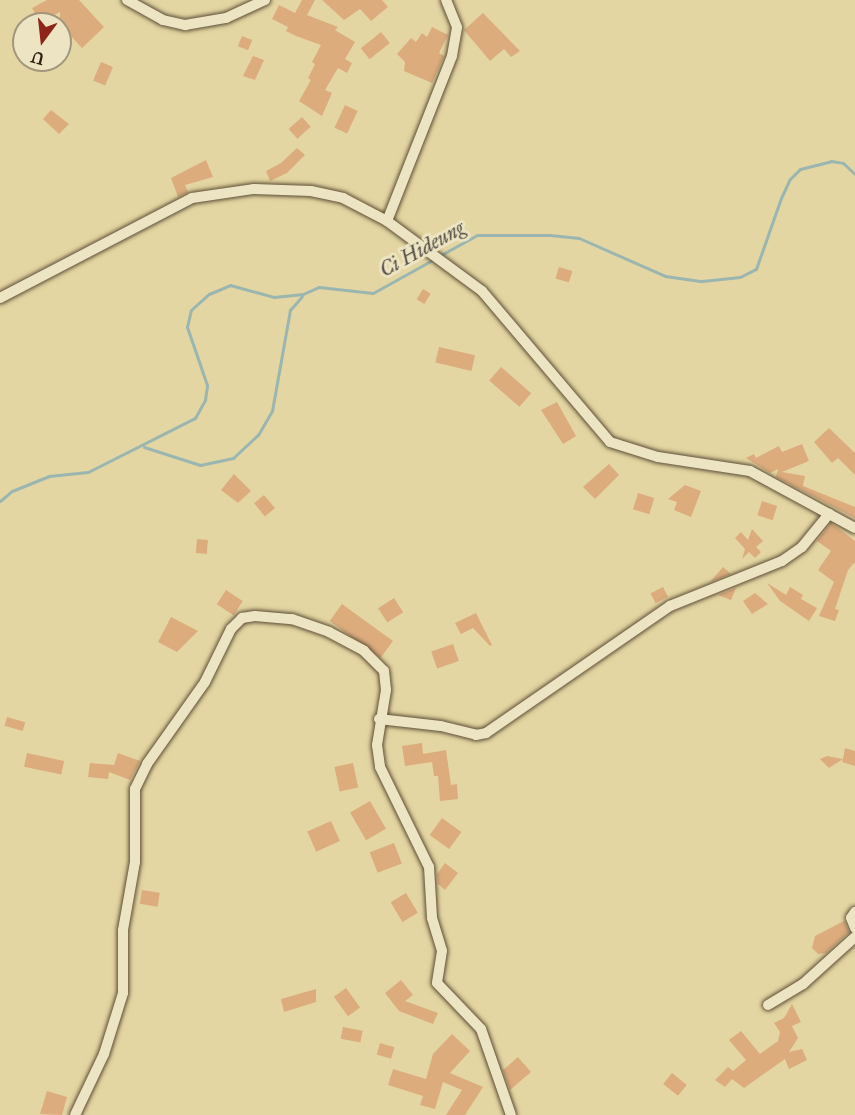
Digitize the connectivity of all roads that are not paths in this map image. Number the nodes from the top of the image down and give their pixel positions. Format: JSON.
{"nodes":[{"id":1,"x":127,"y":0,"type":"edge"},
{"id":2,"x":265,"y":0,"type":"edge"},
{"id":3,"x":446,"y":0,"type":"edge"},
{"id":4,"x":387,"y":221,"type":"junction"},
{"id":5,"x":0,"y":298,"type":"edge"},
{"id":6,"x":829,"y":514,"type":"junction"},
{"id":7,"x":855,"y":528,"type":"edge"},
{"id":8,"x":380,"y":719,"type":"junction"},
{"id":9,"x":855,"y":912,"type":"edge"},
{"id":10,"x":855,"y":928,"type":"edge"},
{"id":11,"x":855,"y":937,"type":"edge"},
{"id":12,"x":768,"y":1005,"type":"dead end"},
{"id":13,"x":75,"y":1115,"type":"edge"},
{"id":14,"x":511,"y":1115,"type":"edge"}],
"edges":[{"from":1,"to":2,"type":"street"},
{"from":3,"to":4,"type":"street"},
{"from":4,"to":5,"type":"street"},
{"from":4,"to":6,"type":"street"},
{"from":6,"to":7,"type":"street"},
{"from":6,"to":8,"type":"street"},
{"from":8,"to":13,"type":"street"},
{"from":8,"to":14,"type":"street"},
{"from":9,"to":10,"type":"street"},
{"from":11,"to":12,"type":"street"}]}
